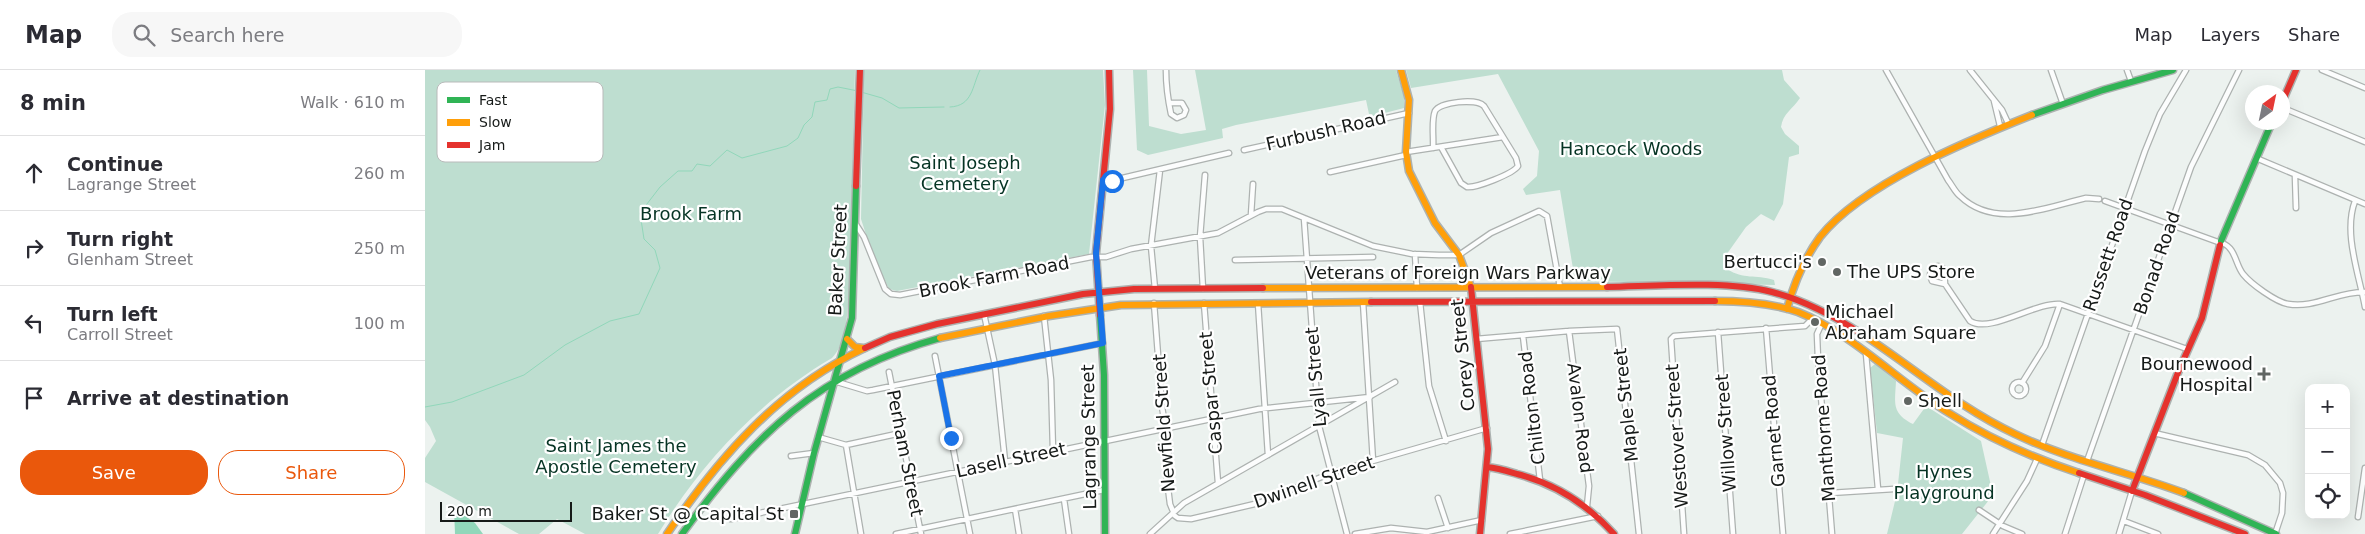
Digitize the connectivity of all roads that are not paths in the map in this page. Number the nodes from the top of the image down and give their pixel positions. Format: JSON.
{"nodes":[{"id":1,"x":860,"y":70,"type":"edge"},
{"id":2,"x":1109,"y":70,"type":"edge"},
{"id":3,"x":1166,"y":70,"type":"edge"},
{"id":4,"x":1401,"y":70,"type":"edge"},
{"id":5,"x":1886,"y":70,"type":"edge"},
{"id":6,"x":1970,"y":70,"type":"edge"},
{"id":7,"x":2051,"y":70,"type":"edge"},
{"id":8,"x":2127,"y":70,"type":"edge"},
{"id":9,"x":2173,"y":70,"type":"edge"},
{"id":10,"x":2186,"y":70,"type":"edge"},
{"id":11,"x":2239,"y":70,"type":"edge"},
{"id":12,"x":2296,"y":70,"type":"edge"},
{"id":13,"x":2322,"y":70,"type":"edge"},
{"id":14,"x":2131,"y":82,"type":"junction"},
{"id":15,"x":2290,"y":85,"type":"edge"},
{"id":16,"x":2365,"y":88,"type":"edge"},
{"id":17,"x":1993,"y":100,"type":"junction"},
{"id":18,"x":1171,"y":104,"type":"dead end"},
{"id":19,"x":2063,"y":104,"type":"junction"},
{"id":20,"x":2290,"y":111,"type":"edge"},
{"id":21,"x":1409,"y":112,"type":"junction"},
{"id":22,"x":2008,"y":123,"type":"junction"},
{"id":23,"x":2000,"y":126,"type":"junction"},
{"id":24,"x":2268,"y":130,"type":"edge"},
{"id":25,"x":1503,"y":137,"type":"junction"},
{"id":26,"x":2365,"y":142,"type":"edge"},
{"id":27,"x":1441,"y":147,"type":"junction"},
{"id":28,"x":1433,"y":148,"type":"junction"},
{"id":29,"x":1244,"y":150,"type":"dead end"},
{"id":30,"x":1229,"y":153,"type":"dead end"},
{"id":31,"x":1406,"y":154,"type":"junction"},
{"id":32,"x":1935,"y":156,"type":"junction"},
{"id":33,"x":2256,"y":158,"type":"junction"},
{"id":34,"x":1160,"y":170,"type":"junction"},
{"id":35,"x":1330,"y":172,"type":"dead end"},
{"id":36,"x":1205,"y":175,"type":"dead end"},
{"id":37,"x":2295,"y":176,"type":"junction"},
{"id":38,"x":1103,"y":180,"type":"junction"},
{"id":39,"x":1253,"y":184,"type":"dead end"},
{"id":40,"x":2355,"y":201,"type":"junction"},
{"id":41,"x":2365,"y":204,"type":"edge"},
{"id":42,"x":2125,"y":208,"type":"junction"},
{"id":43,"x":2296,"y":208,"type":"dead end"},
{"id":44,"x":1251,"y":215,"type":"junction"},
{"id":45,"x":1304,"y":218,"type":"junction"},
{"id":46,"x":855,"y":223,"type":"junction"},
{"id":47,"x":2170,"y":224,"type":"junction"},
{"id":48,"x":1200,"y":237,"type":"junction"},
{"id":49,"x":2220,"y":243,"type":"junction"},
{"id":50,"x":1151,"y":246,"type":"junction"},
{"id":51,"x":1415,"y":254,"type":"junction"},
{"id":52,"x":1459,"y":255,"type":"junction"},
{"id":53,"x":1096,"y":257,"type":"junction"},
{"id":54,"x":1373,"y":257,"type":"dead end"},
{"id":55,"x":1306,"y":258,"type":"junction"},
{"id":56,"x":1235,"y":260,"type":"dead end"},
{"id":57,"x":1945,"y":284,"type":"junction"},
{"id":58,"x":1471,"y":287,"type":"junction"},
{"id":59,"x":1560,"y":287,"type":"junction"},
{"id":60,"x":1155,"y":288,"type":"junction"},
{"id":61,"x":1417,"y":288,"type":"junction"},
{"id":62,"x":1203,"y":289,"type":"junction"},
{"id":63,"x":1309,"y":289,"type":"junction"},
{"id":64,"x":1099,"y":292,"type":"junction"},
{"id":65,"x":2364,"y":292,"type":"edge"},
{"id":66,"x":1790,"y":296,"type":"junction"},
{"id":67,"x":1471,"y":301,"type":"junction"},
{"id":68,"x":1258,"y":302,"type":"junction"},
{"id":69,"x":1310,"y":302,"type":"junction"},
{"id":70,"x":1363,"y":302,"type":"junction"},
{"id":71,"x":1420,"y":302,"type":"junction"},
{"id":72,"x":1154,"y":303,"type":"junction"},
{"id":73,"x":1204,"y":303,"type":"junction"},
{"id":74,"x":2060,"y":304,"type":"junction"},
{"id":75,"x":2365,"y":306,"type":"edge"},
{"id":76,"x":1099,"y":307,"type":"junction"},
{"id":77,"x":1787,"y":309,"type":"junction"},
{"id":78,"x":984,"y":314,"type":"junction"},
{"id":79,"x":2088,"y":315,"type":"junction"},
{"id":80,"x":1044,"y":316,"type":"junction"},
{"id":81,"x":1812,"y":318,"type":"junction"},
{"id":82,"x":1822,"y":323,"type":"junction"},
{"id":83,"x":988,"y":327,"type":"junction"},
{"id":84,"x":1766,"y":328,"type":"junction"},
{"id":85,"x":2134,"y":330,"type":"junction"},
{"id":86,"x":1569,"y":331,"type":"junction"},
{"id":87,"x":1718,"y":332,"type":"junction"},
{"id":88,"x":1523,"y":336,"type":"junction"},
{"id":89,"x":847,"y":339,"type":"junction"},
{"id":90,"x":1476,"y":339,"type":"junction"},
{"id":91,"x":1103,"y":343,"type":"junction"},
{"id":92,"x":863,"y":348,"type":"junction"},
{"id":93,"x":2187,"y":349,"type":"junction"},
{"id":94,"x":1050,"y":353,"type":"junction"},
{"id":95,"x":1866,"y":354,"type":"junction"},
{"id":96,"x":935,"y":356,"type":"dead end"},
{"id":97,"x":1894,"y":357,"type":"junction"},
{"id":98,"x":839,"y":361,"type":"junction"},
{"id":99,"x":995,"y":365,"type":"junction"},
{"id":100,"x":1886,"y":368,"type":"junction"},
{"id":101,"x":889,"y":372,"type":"dead end"},
{"id":102,"x":939,"y":376,"type":"junction"},
{"id":103,"x":834,"y":381,"type":"junction"},
{"id":104,"x":1395,"y":382,"type":"dead end"},
{"id":105,"x":2021,"y":383,"type":"dead end"},
{"id":106,"x":892,"y":386,"type":"junction"},
{"id":107,"x":1370,"y":397,"type":"junction"},
{"id":108,"x":1316,"y":403,"type":"junction"},
{"id":109,"x":1264,"y":408,"type":"junction"},
{"id":110,"x":1213,"y":418,"type":"junction"},
{"id":111,"x":1319,"y":426,"type":"junction"},
{"id":112,"x":1165,"y":428,"type":"junction"},
{"id":113,"x":1487,"y":428,"type":"junction"},
{"id":114,"x":2154,"y":433,"type":"junction"},
{"id":115,"x":901,"y":434,"type":"junction"},
{"id":116,"x":818,"y":437,"type":"junction"},
{"id":117,"x":1104,"y":441,"type":"junction"},
{"id":118,"x":1446,"y":441,"type":"junction"},
{"id":119,"x":846,"y":445,"type":"junction"},
{"id":120,"x":2042,"y":446,"type":"junction"},
{"id":121,"x":1053,"y":451,"type":"junction"},
{"id":122,"x":814,"y":453,"type":"junction"},
{"id":123,"x":1268,"y":455,"type":"junction"},
{"id":124,"x":791,"y":456,"type":"dead end"},
{"id":125,"x":2037,"y":459,"type":"junction"},
{"id":126,"x":1005,"y":461,"type":"junction"},
{"id":127,"x":1373,"y":461,"type":"junction"},
{"id":128,"x":2087,"y":461,"type":"junction"},
{"id":129,"x":1487,"y":467,"type":"junction"},
{"id":130,"x":2365,"y":468,"type":"edge"},
{"id":131,"x":958,"y":472,"type":"junction"},
{"id":132,"x":1331,"y":473,"type":"junction"},
{"id":133,"x":2084,"y":475,"type":"junction"},
{"id":134,"x":2136,"y":477,"type":"junction"},
{"id":135,"x":1540,"y":480,"type":"junction"},
{"id":136,"x":911,"y":481,"type":"junction"},
{"id":137,"x":1218,"y":483,"type":"junction"},
{"id":138,"x":1878,"y":489,"type":"junction"},
{"id":139,"x":1894,"y":489,"type":"dead end"},
{"id":140,"x":1104,"y":490,"type":"junction"},
{"id":141,"x":2132,"y":491,"type":"junction"},
{"id":142,"x":855,"y":493,"type":"junction"},
{"id":143,"x":1829,"y":493,"type":"junction"},
{"id":144,"x":1438,"y":498,"type":"dead end"},
{"id":145,"x":1063,"y":499,"type":"junction"},
{"id":146,"x":802,"y":505,"type":"junction"},
{"id":147,"x":1587,"y":506,"type":"junction"},
{"id":148,"x":1015,"y":509,"type":"junction"},
{"id":149,"x":1979,"y":510,"type":"dead end"},
{"id":150,"x":1173,"y":512,"type":"junction"},
{"id":151,"x":1598,"y":516,"type":"junction"},
{"id":152,"x":2358,"y":517,"type":"dead end"},
{"id":153,"x":968,"y":518,"type":"junction"},
{"id":154,"x":731,"y":519,"type":"dead end"},
{"id":155,"x":1481,"y":520,"type":"junction"},
{"id":156,"x":2124,"y":521,"type":"junction"},
{"id":157,"x":2000,"y":523,"type":"junction"},
{"id":158,"x":1448,"y":528,"type":"junction"},
{"id":159,"x":920,"y":532,"type":"edge"},
{"id":160,"x":667,"y":534,"type":"edge"},
{"id":161,"x":683,"y":534,"type":"edge"},
{"id":162,"x":795,"y":534,"type":"edge"},
{"id":163,"x":861,"y":534,"type":"edge"},
{"id":164,"x":896,"y":534,"type":"edge"},
{"id":165,"x":970,"y":534,"type":"edge"},
{"id":166,"x":1019,"y":534,"type":"edge"},
{"id":167,"x":1069,"y":534,"type":"edge"},
{"id":168,"x":1105,"y":534,"type":"edge"},
{"id":169,"x":1150,"y":534,"type":"edge"},
{"id":170,"x":1347,"y":534,"type":"edge"},
{"id":171,"x":1355,"y":534,"type":"edge"},
{"id":172,"x":1480,"y":534,"type":"edge"},
{"id":173,"x":1511,"y":534,"type":"edge"},
{"id":174,"x":1614,"y":534,"type":"edge"},
{"id":175,"x":1639,"y":534,"type":"edge"},
{"id":176,"x":1685,"y":534,"type":"edge"},
{"id":177,"x":1733,"y":534,"type":"edge"},
{"id":178,"x":1783,"y":534,"type":"edge"},
{"id":179,"x":1832,"y":534,"type":"edge"},
{"id":180,"x":1993,"y":534,"type":"edge"},
{"id":181,"x":2022,"y":534,"type":"edge"},
{"id":182,"x":2065,"y":534,"type":"edge"},
{"id":183,"x":2119,"y":534,"type":"edge"},
{"id":184,"x":2158,"y":534,"type":"edge"},
{"id":185,"x":2245,"y":534,"type":"edge"},
{"id":186,"x":2276,"y":534,"type":"edge"}],
"edges":[{"from":1,"to":46,"type":"main road","name":"Baker Street"},
{"from":2,"to":38,"type":"main road","name":"Lagrange Street"},
{"from":3,"to":18,"type":"street"},
{"from":4,"to":21,"type":"main road","name":"Corey Street"},
{"from":5,"to":32,"type":"street"},
{"from":6,"to":17,"type":"street"},
{"from":7,"to":19,"type":"street"},
{"from":8,"to":14,"type":"street"},
{"from":9,"to":14,"type":"main road"},
{"from":10,"to":42,"type":"street","name":"Russett Road"},
{"from":11,"to":47,"type":"street","name":"Bonad Road"},
{"from":12,"to":15,"type":"main road"},
{"from":13,"to":16,"type":"street"},
{"from":14,"to":19,"type":"main road"},
{"from":17,"to":22,"type":"street"},
{"from":17,"to":23,"type":"street"},
{"from":19,"to":22,"type":"main road"},
{"from":20,"to":26,"type":"street"},
{"from":21,"to":29,"type":"street","name":"Furbush Road"},
{"from":21,"to":31,"type":"main road","name":"Corey Street"},
{"from":22,"to":23,"type":"main road"},
{"from":23,"to":32,"type":"main road"},
{"from":24,"to":33,"type":"main road"},
{"from":25,"to":27,"type":"street"},
{"from":25,"to":27,"type":"street"},
{"from":25,"to":28,"type":"street"},
{"from":27,"to":28,"type":"street"},
{"from":28,"to":31,"type":"street"},
{"from":30,"to":34,"type":"street"},
{"from":31,"to":35,"type":"street"},
{"from":31,"to":52,"type":"main road","name":"Corey Street"},
{"from":32,"to":42,"type":"street"},
{"from":32,"to":66,"type":"main road"},
{"from":33,"to":37,"type":"street"},
{"from":33,"to":49,"type":"main road"},
{"from":34,"to":38,"type":"street"},
{"from":34,"to":50,"type":"street"},
{"from":36,"to":48,"type":"street"},
{"from":37,"to":40,"type":"street"},
{"from":37,"to":43,"type":"street"},
{"from":38,"to":53,"type":"main road","name":"Lagrange Street"},
{"from":39,"to":44,"type":"street"},
{"from":40,"to":41,"type":"street"},
{"from":40,"to":65,"type":"street"},
{"from":42,"to":47,"type":"street"},
{"from":42,"to":79,"type":"street","name":"Russett Road"},
{"from":44,"to":45,"type":"street","name":"Brook Farm Road"},
{"from":44,"to":48,"type":"street","name":"Brook Farm Road"},
{"from":45,"to":51,"type":"street","name":"Brook Farm Road"},
{"from":45,"to":55,"type":"street","name":"Lyall Street"},
{"from":46,"to":53,"type":"street","name":"Brook Farm Road"},
{"from":46,"to":89,"type":"main road","name":"Baker Street"},
{"from":47,"to":49,"type":"street"},
{"from":47,"to":85,"type":"street","name":"Bonad Road"},
{"from":48,"to":50,"type":"street","name":"Brook Farm Road"},
{"from":48,"to":62,"type":"street"},
{"from":49,"to":65,"type":"street"},
{"from":49,"to":93,"type":"main road"},
{"from":50,"to":53,"type":"street","name":"Brook Farm Road"},
{"from":50,"to":60,"type":"street"},
{"from":51,"to":52,"type":"street","name":"Brook Farm Road"},
{"from":51,"to":61,"type":"street"},
{"from":52,"to":58,"type":"main road","name":"Corey Street"},
{"from":52,"to":59,"type":"street"},
{"from":53,"to":64,"type":"main road","name":"Lagrange Street"},
{"from":54,"to":55,"type":"street"},
{"from":55,"to":56,"type":"street"},
{"from":55,"to":63,"type":"street","name":"Lyall Street"},
{"from":57,"to":57,"type":"street"},
{"from":57,"to":74,"type":"street"},
{"from":58,"to":59,"type":"main road","name":"Veterans of Foreign Wars Parkway"},
{"from":58,"to":61,"type":"main road","name":"Veterans of Foreign Wars Parkway"},
{"from":58,"to":67,"type":"main road","name":"Corey Street"},
{"from":59,"to":66,"type":"main road","name":"Veterans of Foreign Wars Parkway"},
{"from":60,"to":62,"type":"main road","name":"Veterans of Foreign Wars Parkway"},
{"from":60,"to":64,"type":"main road","name":"Veterans of Foreign Wars Parkway"},
{"from":61,"to":63,"type":"main road","name":"Veterans of Foreign Wars Parkway"},
{"from":62,"to":63,"type":"main road","name":"Veterans of Foreign Wars Parkway"},
{"from":63,"to":69,"type":"street","name":"Lyall Street"},
{"from":64,"to":76,"type":"main road","name":"Lagrange Street"},
{"from":64,"to":78,"type":"main road","name":"Veterans of Foreign Wars Parkway"},
{"from":65,"to":75,"type":"street"},
{"from":66,"to":77,"type":"main road"},
{"from":66,"to":97,"type":"main road","name":"Veterans of Foreign Wars Parkway"},
{"from":67,"to":71,"type":"main road","name":"Veterans of Foreign Wars Parkway"},
{"from":67,"to":77,"type":"main road","name":"Veterans of Foreign Wars Parkway"},
{"from":67,"to":90,"type":"main road","name":"Corey Street"},
{"from":68,"to":69,"type":"main road","name":"Veterans of Foreign Wars Parkway"},
{"from":68,"to":73,"type":"main road","name":"Veterans of Foreign Wars Parkway"},
{"from":68,"to":109,"type":"street"},
{"from":69,"to":70,"type":"main road","name":"Veterans of Foreign Wars Parkway"},
{"from":69,"to":108,"type":"street","name":"Lyall Street"},
{"from":70,"to":71,"type":"main road","name":"Veterans of Foreign Wars Parkway"},
{"from":70,"to":107,"type":"street"},
{"from":71,"to":118,"type":"street"},
{"from":72,"to":73,"type":"main road","name":"Veterans of Foreign Wars Parkway"},
{"from":72,"to":76,"type":"main road","name":"Veterans of Foreign Wars Parkway"},
{"from":72,"to":112,"type":"street","name":"Newfield Street"},
{"from":73,"to":110,"type":"street","name":"Caspar Street"},
{"from":74,"to":79,"type":"street"},
{"from":74,"to":105,"type":"street"},
{"from":76,"to":80,"type":"main road","name":"Veterans of Foreign Wars Parkway"},
{"from":76,"to":91,"type":"main road","name":"Lagrange Street"},
{"from":77,"to":81,"type":"main road","name":"Veterans of Foreign Wars Parkway"},
{"from":78,"to":83,"type":"street"},
{"from":78,"to":92,"type":"main road","name":"Veterans of Foreign Wars Parkway"},
{"from":79,"to":85,"type":"street"},
{"from":79,"to":120,"type":"street","name":"Russett Road"},
{"from":80,"to":83,"type":"main road","name":"Veterans of Foreign Wars Parkway"},
{"from":80,"to":94,"type":"street"},
{"from":81,"to":82,"type":"main road","name":"Veterans of Foreign Wars Parkway"},
{"from":81,"to":84,"type":"street"},
{"from":82,"to":95,"type":"main road","name":"Veterans of Foreign Wars Parkway"},
{"from":82,"to":143,"type":"street","name":"Manthorne Road"},
{"from":83,"to":99,"type":"street"},
{"from":83,"to":103,"type":"main road","name":"Veterans of Foreign Wars Parkway"},
{"from":84,"to":87,"type":"street"},
{"from":84,"to":178,"type":"street","name":"Garnet Road"},
{"from":85,"to":93,"type":"street"},
{"from":85,"to":128,"type":"street","name":"Bonad Road"},
{"from":86,"to":88,"type":"street","name":"Maple Street"},
{"from":86,"to":147,"type":"street","name":"Avalon Road"},
{"from":86,"to":175,"type":"street","name":"Maple Street"},
{"from":87,"to":176,"type":"street","name":"Westover Street"},
{"from":87,"to":177,"type":"street","name":"Willow Street"},
{"from":88,"to":90,"type":"street","name":"Maple Street"},
{"from":88,"to":135,"type":"street","name":"Chilton Road"},
{"from":89,"to":92,"type":"main road"},
{"from":89,"to":98,"type":"main road","name":"Baker Street"},
{"from":90,"to":113,"type":"main road","name":"Corey Street"},
{"from":91,"to":94,"type":"street"},
{"from":91,"to":117,"type":"main road","name":"Lagrange Street"},
{"from":92,"to":98,"type":"main road","name":"Veterans of Foreign Wars Parkway"},
{"from":93,"to":114,"type":"main road"},
{"from":94,"to":99,"type":"street"},
{"from":94,"to":121,"type":"street"},
{"from":95,"to":100,"type":"main road","name":"Veterans of Foreign Wars Parkway"},
{"from":95,"to":138,"type":"street"},
{"from":96,"to":102,"type":"street"},
{"from":97,"to":100,"type":"main road"},
{"from":97,"to":120,"type":"main road","name":"Veterans of Foreign Wars Parkway"},
{"from":98,"to":103,"type":"main road","name":"Baker Street"},
{"from":98,"to":160,"type":"main road","name":"Veterans of Foreign Wars Parkway"},
{"from":99,"to":102,"type":"street"},
{"from":99,"to":126,"type":"street"},
{"from":100,"to":125,"type":"main road","name":"Veterans of Foreign Wars Parkway"},
{"from":101,"to":106,"type":"street","name":"Perham Street"},
{"from":102,"to":106,"type":"street"},
{"from":102,"to":131,"type":"street"},
{"from":103,"to":106,"type":"street"},
{"from":103,"to":116,"type":"main road","name":"Baker Street"},
{"from":103,"to":161,"type":"main road","name":"Veterans of Foreign Wars Parkway"},
{"from":104,"to":107,"type":"street"},
{"from":106,"to":115,"type":"street","name":"Perham Street"},
{"from":107,"to":108,"type":"street","name":"Lasell Street"},
{"from":107,"to":111,"type":"street"},
{"from":107,"to":127,"type":"street"},
{"from":108,"to":109,"type":"street","name":"Lasell Street"},
{"from":108,"to":111,"type":"street","name":"Lyall Street"},
{"from":109,"to":110,"type":"street","name":"Lasell Street"},
{"from":109,"to":123,"type":"street"},
{"from":110,"to":112,"type":"street","name":"Lasell Street"},
{"from":110,"to":137,"type":"street","name":"Caspar Street"},
{"from":111,"to":123,"type":"street"},
{"from":111,"to":132,"type":"street","name":"Lyall Street"},
{"from":112,"to":117,"type":"street","name":"Lasell Street"},
{"from":112,"to":150,"type":"street","name":"Newfield Street"},
{"from":113,"to":118,"type":"street","name":"Dwinell Street"},
{"from":113,"to":129,"type":"main road","name":"Corey Street"},
{"from":114,"to":134,"type":"main road"},
{"from":114,"to":186,"type":"street"},
{"from":115,"to":119,"type":"street"},
{"from":115,"to":136,"type":"street","name":"Perham Street"},
{"from":116,"to":119,"type":"street"},
{"from":116,"to":122,"type":"main road","name":"Baker Street"},
{"from":117,"to":121,"type":"street","name":"Lasell Street"},
{"from":117,"to":140,"type":"main road","name":"Lagrange Street"},
{"from":118,"to":127,"type":"street","name":"Dwinell Street"},
{"from":119,"to":142,"type":"street"},
{"from":120,"to":128,"type":"main road","name":"Veterans of Foreign Wars Parkway"},
{"from":121,"to":126,"type":"street","name":"Lasell Street"},
{"from":122,"to":124,"type":"street"},
{"from":122,"to":146,"type":"main road","name":"Baker Street"},
{"from":123,"to":137,"type":"street"},
{"from":125,"to":133,"type":"main road","name":"Veterans of Foreign Wars Parkway"},
{"from":125,"to":157,"type":"street"},
{"from":126,"to":131,"type":"street","name":"Lasell Street"},
{"from":127,"to":132,"type":"street","name":"Dwinell Street"},
{"from":128,"to":134,"type":"main road","name":"Veterans of Foreign Wars Parkway"},
{"from":129,"to":135,"type":"main road"},
{"from":129,"to":155,"type":"main road","name":"Corey Street"},
{"from":130,"to":152,"type":"street"},
{"from":131,"to":136,"type":"street","name":"Lasell Street"},
{"from":131,"to":153,"type":"street"},
{"from":132,"to":150,"type":"street","name":"Dwinell Street"},
{"from":132,"to":170,"type":"street","name":"Lyall Street"},
{"from":133,"to":141,"type":"main road","name":"Veterans of Foreign Wars Parkway"},
{"from":133,"to":182,"type":"street"},
{"from":134,"to":141,"type":"main road"},
{"from":134,"to":186,"type":"main road","name":"Veterans of Foreign Wars Parkway"},
{"from":135,"to":147,"type":"main road"},
{"from":136,"to":142,"type":"street","name":"Lasell Street"},
{"from":136,"to":159,"type":"street","name":"Perham Street"},
{"from":137,"to":150,"type":"street"},
{"from":138,"to":139,"type":"street"},
{"from":138,"to":143,"type":"street"},
{"from":140,"to":145,"type":"street"},
{"from":140,"to":168,"type":"main road","name":"Lagrange Street"},
{"from":141,"to":156,"type":"street"},
{"from":141,"to":185,"type":"main road","name":"Veterans of Foreign Wars Parkway"},
{"from":142,"to":146,"type":"street","name":"Lasell Street"},
{"from":142,"to":163,"type":"street"},
{"from":143,"to":179,"type":"street","name":"Manthorne Road"},
{"from":144,"to":158,"type":"street"},
{"from":145,"to":148,"type":"street"},
{"from":145,"to":167,"type":"street"},
{"from":146,"to":154,"type":"street","name":"Lasell Street"},
{"from":146,"to":162,"type":"main road","name":"Baker Street"},
{"from":147,"to":151,"type":"main road"},
{"from":148,"to":153,"type":"street"},
{"from":148,"to":166,"type":"street"},
{"from":149,"to":157,"type":"street"},
{"from":150,"to":169,"type":"street"},
{"from":151,"to":173,"type":"street"},
{"from":151,"to":174,"type":"main road"},
{"from":153,"to":159,"type":"street"},
{"from":153,"to":165,"type":"street"},
{"from":155,"to":158,"type":"street"},
{"from":155,"to":172,"type":"main road","name":"Corey Street"},
{"from":156,"to":183,"type":"street"},
{"from":156,"to":184,"type":"street"},
{"from":157,"to":180,"type":"street"},
{"from":157,"to":181,"type":"street"},
{"from":158,"to":171,"type":"street"},
{"from":159,"to":164,"type":"street"}]}
